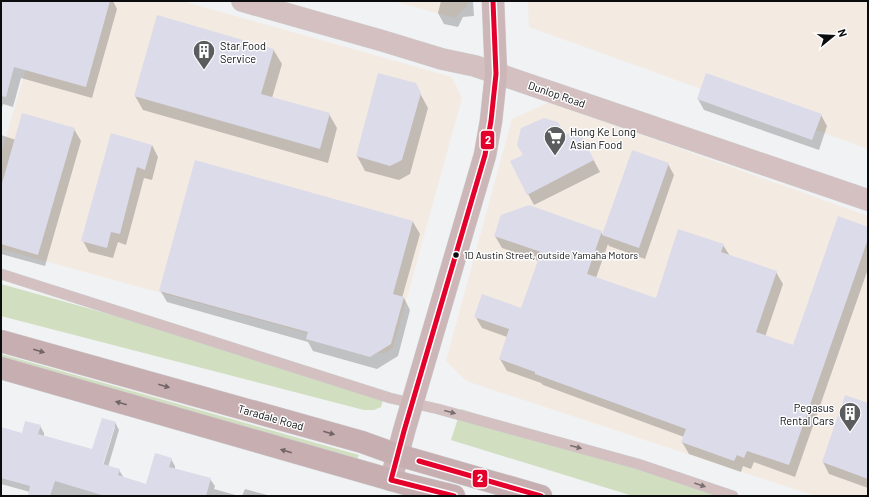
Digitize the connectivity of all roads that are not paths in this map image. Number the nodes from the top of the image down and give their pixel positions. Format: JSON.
{"nodes":[{"id":1,"x":242,"y":1,"type":"edge"},
{"id":2,"x":493,"y":1,"type":"edge"},
{"id":3,"x":496,"y":74,"type":"junction"},
{"id":4,"x":868,"y":200,"type":"edge"},
{"id":5,"x":1,"y":274,"type":"edge"},
{"id":6,"x":1,"y":341,"type":"edge"},
{"id":7,"x":1,"y":368,"type":"edge"},
{"id":8,"x":413,"y":402,"type":"junction"},
{"id":9,"x":398,"y":455,"type":"junction"},
{"id":10,"x":391,"y":480,"type":"junction"},
{"id":11,"x":454,"y":496,"type":"edge"},
{"id":12,"x":541,"y":496,"type":"edge"},
{"id":13,"x":733,"y":496,"type":"edge"}],
"edges":[{"from":1,"to":3,"type":"street","name":"Dunlop Road"},
{"from":2,"to":3,"type":"main road"},
{"from":3,"to":4,"type":"street","name":"Dunlop Road"},
{"from":3,"to":8,"type":"main road"},
{"from":5,"to":8,"type":"lane"},
{"from":6,"to":9,"type":"highway","name":"Taradale Road","one_way":true},
{"from":10,"to":7,"type":"highway","one_way":true},
{"from":8,"to":9,"type":"main road"},
{"from":8,"to":13,"type":"lane","one_way":true},
{"from":9,"to":10,"type":"main road"},
{"from":9,"to":12,"type":"highway","name":"Taradale Road"},
{"from":10,"to":11,"type":"highway"}]}
